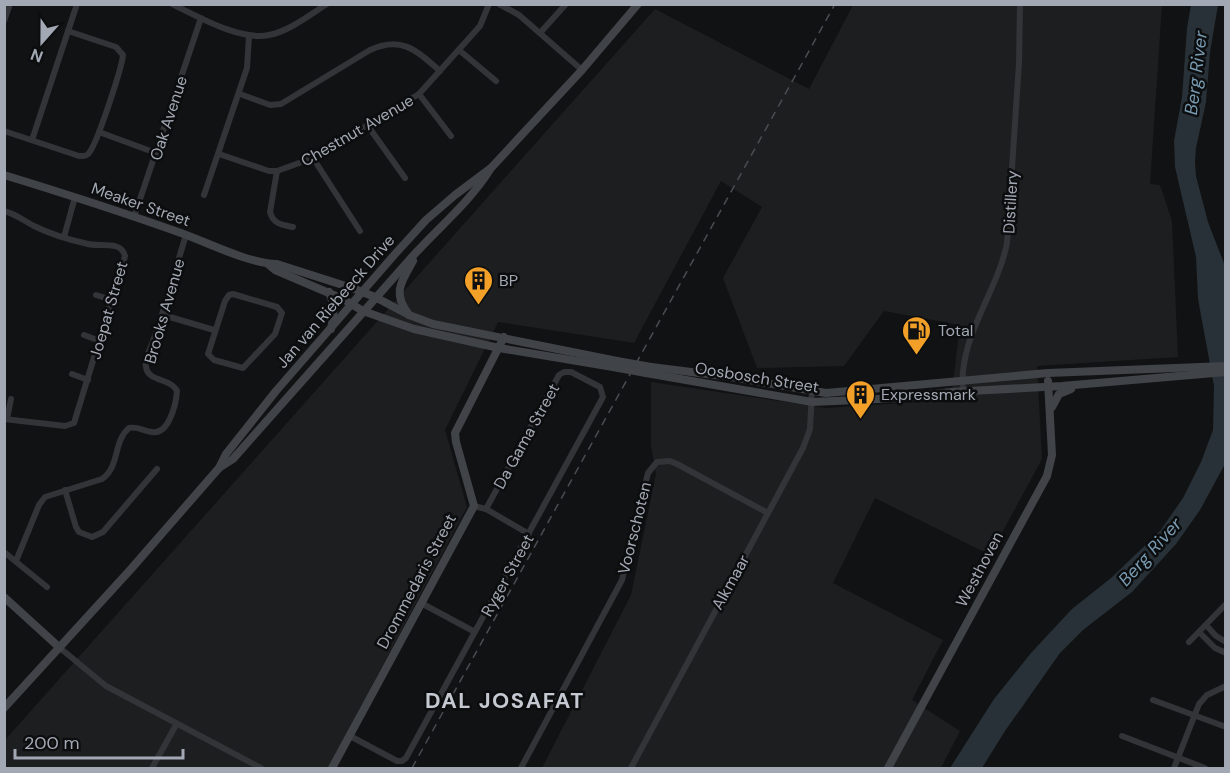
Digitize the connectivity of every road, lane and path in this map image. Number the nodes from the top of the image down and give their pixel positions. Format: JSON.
{"nodes":[{"id":1,"x":77,"y":4,"type":"edge"},
{"id":2,"x":172,"y":4,"type":"edge"},
{"id":3,"x":327,"y":4,"type":"edge"},
{"id":4,"x":489,"y":4,"type":"edge"},
{"id":5,"x":499,"y":4,"type":"edge"},
{"id":6,"x":566,"y":4,"type":"edge"},
{"id":7,"x":638,"y":4,"type":"edge"},
{"id":8,"x":1020,"y":4,"type":"edge"},
{"id":9,"x":8,"y":6,"type":"edge"},
{"id":10,"x":201,"y":18,"type":"junction"},
{"id":11,"x":4,"y":21,"type":"edge"},
{"id":12,"x":68,"y":31,"type":"junction"},
{"id":13,"x":540,"y":33,"type":"junction"},
{"id":14,"x":249,"y":36,"type":"junction"},
{"id":15,"x":459,"y":50,"type":"junction"},
{"id":16,"x":582,"y":70,"type":"junction"},
{"id":17,"x":440,"y":71,"type":"junction"},
{"id":18,"x":496,"y":81,"type":"dead end"},
{"id":19,"x":240,"y":94,"type":"junction"},
{"id":20,"x":418,"y":94,"type":"junction"},
{"id":21,"x":368,"y":126,"type":"junction"},
{"id":22,"x":4,"y":131,"type":"edge"},
{"id":23,"x":99,"y":132,"type":"junction"},
{"id":24,"x":451,"y":136,"type":"dead end"},
{"id":25,"x":32,"y":140,"type":"junction"},
{"id":26,"x":156,"y":153,"type":"junction"},
{"id":27,"x":219,"y":154,"type":"junction"},
{"id":28,"x":313,"y":158,"type":"junction"},
{"id":29,"x":491,"y":168,"type":"junction"},
{"id":30,"x":277,"y":171,"type":"junction"},
{"id":31,"x":4,"y":175,"type":"edge"},
{"id":32,"x":405,"y":178,"type":"dead end"},
{"id":33,"x":204,"y":195,"type":"dead end"},
{"id":34,"x":75,"y":197,"type":"junction"},
{"id":35,"x":4,"y":211,"type":"edge"},
{"id":36,"x":134,"y":217,"type":"junction"},
{"id":37,"x":293,"y":227,"type":"dead end"},
{"id":38,"x":360,"y":231,"type":"dead end"},
{"id":39,"x":434,"y":232,"type":"junction"},
{"id":40,"x":186,"y":234,"type":"junction"},
{"id":41,"x":64,"y":237,"type":"junction"},
{"id":42,"x":268,"y":264,"type":"junction"},
{"id":43,"x":329,"y":292,"type":"junction"},
{"id":44,"x":363,"y":292,"type":"junction"},
{"id":45,"x":96,"y":295,"type":"dead end"},
{"id":46,"x":375,"y":297,"type":"junction"},
{"id":47,"x":112,"y":300,"type":"junction"},
{"id":48,"x":352,"y":304,"type":"junction"},
{"id":49,"x":363,"y":310,"type":"junction"},
{"id":50,"x":163,"y":315,"type":"junction"},
{"id":51,"x":409,"y":315,"type":"junction"},
{"id":52,"x":331,"y":329,"type":"junction"},
{"id":53,"x":214,"y":330,"type":"junction"},
{"id":54,"x":84,"y":335,"type":"dead end"},
{"id":55,"x":504,"y":337,"type":"junction"},
{"id":56,"x":100,"y":341,"type":"junction"},
{"id":57,"x":499,"y":348,"type":"junction"},
{"id":58,"x":615,"y":364,"type":"junction"},
{"id":59,"x":1226,"y":366,"type":"edge"},
{"id":60,"x":649,"y":370,"type":"junction"},
{"id":61,"x":571,"y":372,"type":"joint"},
{"id":62,"x":1177,"y":372,"type":"junction"},
{"id":63,"x":1226,"y":372,"type":"edge"},
{"id":64,"x":1048,"y":373,"type":"junction"},
{"id":65,"x":72,"y":374,"type":"dead end"},
{"id":66,"x":88,"y":380,"type":"junction"},
{"id":67,"x":962,"y":380,"type":"junction"},
{"id":68,"x":1119,"y":381,"type":"junction"},
{"id":69,"x":1048,"y":386,"type":"junction"},
{"id":70,"x":1023,"y":387,"type":"junction"},
{"id":71,"x":812,"y":391,"type":"junction"},
{"id":72,"x":963,"y":391,"type":"junction"},
{"id":73,"x":11,"y":399,"type":"dead end"},
{"id":74,"x":812,"y":402,"type":"junction"},
{"id":75,"x":1051,"y":408,"type":"junction"},
{"id":76,"x":6,"y":419,"type":"edge"},
{"id":77,"x":219,"y":468,"type":"junction"},
{"id":78,"x":157,"y":469,"type":"dead end"},
{"id":79,"x":65,"y":490,"type":"junction"},
{"id":80,"x":474,"y":506,"type":"junction"},
{"id":81,"x":486,"y":508,"type":"junction"},
{"id":82,"x":768,"y":513,"type":"junction"},
{"id":83,"x":529,"y":534,"type":"junction"},
{"id":84,"x":4,"y":552,"type":"edge"},
{"id":85,"x":16,"y":561,"type":"junction"},
{"id":86,"x":47,"y":587,"type":"dead end"},
{"id":87,"x":4,"y":597,"type":"edge"},
{"id":88,"x":421,"y":603,"type":"junction"},
{"id":89,"x":1226,"y":604,"type":"edge"},
{"id":90,"x":1206,"y":625,"type":"junction"},
{"id":91,"x":475,"y":632,"type":"junction"},
{"id":92,"x":1199,"y":632,"type":"junction"},
{"id":93,"x":1189,"y":642,"type":"dead end"},
{"id":94,"x":1225,"y":642,"type":"edge"},
{"id":95,"x":60,"y":648,"type":"junction"},
{"id":96,"x":1223,"y":652,"type":"edge"},
{"id":97,"x":1226,"y":686,"type":"edge"},
{"id":98,"x":1152,"y":700,"type":"dead end"},
{"id":99,"x":4,"y":708,"type":"edge"},
{"id":100,"x":1194,"y":715,"type":"junction"},
{"id":101,"x":176,"y":724,"type":"junction"},
{"id":102,"x":1226,"y":727,"type":"edge"},
{"id":103,"x":350,"y":736,"type":"junction"},
{"id":104,"x":1122,"y":736,"type":"dead end"},
{"id":105,"x":1178,"y":758,"type":"junction"},
{"id":106,"x":152,"y":768,"type":"edge"},
{"id":107,"x":261,"y":768,"type":"edge"},
{"id":108,"x":332,"y":768,"type":"edge"},
{"id":109,"x":521,"y":768,"type":"edge"},
{"id":110,"x":631,"y":768,"type":"edge"},
{"id":111,"x":888,"y":768,"type":"edge"},
{"id":112,"x":1174,"y":768,"type":"edge"},
{"id":113,"x":1205,"y":768,"type":"edge"}],
"edges":[{"from":1,"to":12,"type":"street"},
{"from":2,"to":10,"type":"street"},
{"from":3,"to":14,"type":"street"},
{"from":4,"to":15,"type":"street","name":"Chestnut Avenue"},
{"from":5,"to":13,"type":"street"},
{"from":6,"to":13,"type":"street"},
{"from":7,"to":16,"type":"main road","name":"Jan van Riebeeck Drive"},
{"from":8,"to":67,"type":"street","name":"Distillery"},
{"from":9,"to":11,"type":"street"},
{"from":10,"to":14,"type":"street"},
{"from":10,"to":26,"type":"street","name":"Oak Avenue"},
{"from":12,"to":23,"type":"street"},
{"from":12,"to":25,"type":"street"},
{"from":13,"to":16,"type":"street"},
{"from":14,"to":19,"type":"street"},
{"from":15,"to":17,"type":"street","name":"Chestnut Avenue"},
{"from":15,"to":18,"type":"street"},
{"from":16,"to":29,"type":"main road","name":"Jan van Riebeeck Drive"},
{"from":17,"to":19,"type":"street"},
{"from":17,"to":20,"type":"street","name":"Chestnut Avenue"},
{"from":19,"to":27,"type":"street"},
{"from":20,"to":21,"type":"street","name":"Chestnut Avenue"},
{"from":20,"to":24,"type":"street"},
{"from":21,"to":28,"type":"street","name":"Chestnut Avenue"},
{"from":21,"to":32,"type":"street"},
{"from":22,"to":25,"type":"street"},
{"from":23,"to":25,"type":"street"},
{"from":23,"to":26,"type":"street"},
{"from":26,"to":36,"type":"street","name":"Oak Avenue"},
{"from":27,"to":30,"type":"street"},
{"from":27,"to":33,"type":"street"},
{"from":28,"to":30,"type":"street","name":"Chestnut Avenue"},
{"from":28,"to":38,"type":"street"},
{"from":29,"to":39,"type":"main road","name":"Jan van Riebeeck Drive"},
{"from":29,"to":44,"type":"main road","name":"Jan van Riebeeck Drive"},
{"from":30,"to":37,"type":"street"},
{"from":31,"to":34,"type":"main road","name":"Meaker Street"},
{"from":34,"to":36,"type":"main road","name":"Meaker Street"},
{"from":34,"to":41,"type":"street"},
{"from":35,"to":41,"type":"street","name":"Joepat Street"},
{"from":36,"to":40,"type":"main road","name":"Meaker Street"},
{"from":39,"to":46,"type":"main road","name":"Jan van Riebeeck Drive"},
{"from":39,"to":51,"type":"main road"},
{"from":40,"to":42,"type":"main road","name":"Meaker Street"},
{"from":40,"to":50,"type":"street","name":"Brooks Avenue"},
{"from":41,"to":47,"type":"street","name":"Joepat Street"},
{"from":42,"to":43,"type":"main road","name":"Meaker Street"},
{"from":42,"to":44,"type":"main road","name":"Meaker Street"},
{"from":43,"to":48,"type":"main road","name":"Meaker Street"},
{"from":43,"to":52,"type":"main road"},
{"from":44,"to":46,"type":"main road","name":"Meaker Street"},
{"from":44,"to":48,"type":"main road","name":"Jan van Riebeeck Drive"},
{"from":45,"to":47,"type":"street"},
{"from":46,"to":49,"type":"main road","name":"Jan van Riebeeck Drive"},
{"from":46,"to":51,"type":"main road","name":"Oosbosch Street"},
{"from":47,"to":56,"type":"street","name":"Joepat Street"},
{"from":48,"to":49,"type":"main road","name":"Meaker Street"},
{"from":48,"to":52,"type":"main road","name":"Jan van Riebeeck Drive"},
{"from":49,"to":57,"type":"main road","name":"Oosbosch Street"},
{"from":49,"to":77,"type":"main road","name":"Jan van Riebeeck Drive"},
{"from":50,"to":53,"type":"street"},
{"from":50,"to":79,"type":"street","name":"Brooks Avenue"},
{"from":51,"to":55,"type":"main road","name":"Oosbosch Street"},
{"from":52,"to":77,"type":"main road","name":"Jan van Riebeeck Drive"},
{"from":53,"to":53,"type":"street"},
{"from":54,"to":56,"type":"street"},
{"from":55,"to":57,"type":"main road","name":"Drommedaris Street"},
{"from":55,"to":58,"type":"main road","name":"Oosbosch Street"},
{"from":56,"to":66,"type":"street","name":"Joepat Street"},
{"from":57,"to":58,"type":"main road","name":"Oosbosch Street"},
{"from":57,"to":80,"type":"main road","name":"Drommedaris Street"},
{"from":58,"to":60,"type":"main road","name":"Oosbosch Street","bridge":true},
{"from":59,"to":62,"type":"main road","name":"Oosbosch Street"},
{"from":60,"to":71,"type":"main road","name":"Oosbosch Street"},
{"from":60,"to":74,"type":"main road","name":"Oosbosch Street"},
{"from":61,"to":81,"type":"street","name":"Da Gama Street"},
{"from":61,"to":83,"type":"street","name":"Ryger Street"},
{"from":62,"to":63,"type":"main road","name":"Oosbosch Street"},
{"from":62,"to":64,"type":"main road","name":"Oosbosch Street"},
{"from":62,"to":68,"type":"main road","name":"Oosbosch Street"},
{"from":64,"to":67,"type":"main road","name":"Oosbosch Street"},
{"from":64,"to":69,"type":"main road","name":"Westhoven"},
{"from":65,"to":66,"type":"street"},
{"from":66,"to":76,"type":"street","name":"Joepat Street"},
{"from":67,"to":71,"type":"main road","name":"Oosbosch Street"},
{"from":67,"to":72,"type":"street","name":"Distillery"},
{"from":68,"to":69,"type":"main road","name":"Oosbosch Street"},
{"from":68,"to":75,"type":"main road"},
{"from":69,"to":70,"type":"main road","name":"Oosbosch Street"},
{"from":69,"to":75,"type":"main road","name":"Westhoven"},
{"from":70,"to":72,"type":"main road","name":"Oosbosch Street"},
{"from":70,"to":75,"type":"main road"},
{"from":71,"to":74,"type":"street","name":"Alkmaar"},
{"from":72,"to":74,"type":"main road","name":"Oosbosch Street"},
{"from":73,"to":76,"type":"street"},
{"from":74,"to":82,"type":"street","name":"Alkmaar"},
{"from":75,"to":111,"type":"main road","name":"Westhoven"},
{"from":77,"to":95,"type":"main road","name":"Jan van Riebeeck Drive"},
{"from":78,"to":79,"type":"street"},
{"from":79,"to":85,"type":"street","name":"Brooks Avenue"},
{"from":80,"to":81,"type":"street"},
{"from":80,"to":88,"type":"main road","name":"Drommedaris Street"},
{"from":81,"to":83,"type":"street"},
{"from":82,"to":109,"type":"street","name":"Voorschoten"},
{"from":82,"to":110,"type":"street","name":"Alkmaar"},
{"from":83,"to":91,"type":"street","name":"Ryger Street"},
{"from":84,"to":85,"type":"street"},
{"from":85,"to":86,"type":"street"},
{"from":87,"to":95,"type":"main road"},
{"from":88,"to":91,"type":"street"},
{"from":88,"to":103,"type":"main road","name":"Drommedaris Street"},
{"from":89,"to":90,"type":"street"},
{"from":90,"to":92,"type":"street"},
{"from":90,"to":94,"type":"street"},
{"from":91,"to":103,"type":"street","name":"Ryger Street"},
{"from":92,"to":93,"type":"street"},
{"from":92,"to":96,"type":"street"},
{"from":94,"to":96,"type":"street"},
{"from":95,"to":99,"type":"main road","name":"Jan van Riebeeck Drive"},
{"from":95,"to":101,"type":"street"},
{"from":97,"to":100,"type":"street"},
{"from":98,"to":100,"type":"street"},
{"from":100,"to":102,"type":"street"},
{"from":100,"to":105,"type":"street"},
{"from":101,"to":106,"type":"street"},
{"from":101,"to":107,"type":"street"},
{"from":103,"to":108,"type":"main road","name":"Drommedaris Street"},
{"from":104,"to":105,"type":"street"},
{"from":105,"to":112,"type":"street"},
{"from":105,"to":113,"type":"street"}]}
